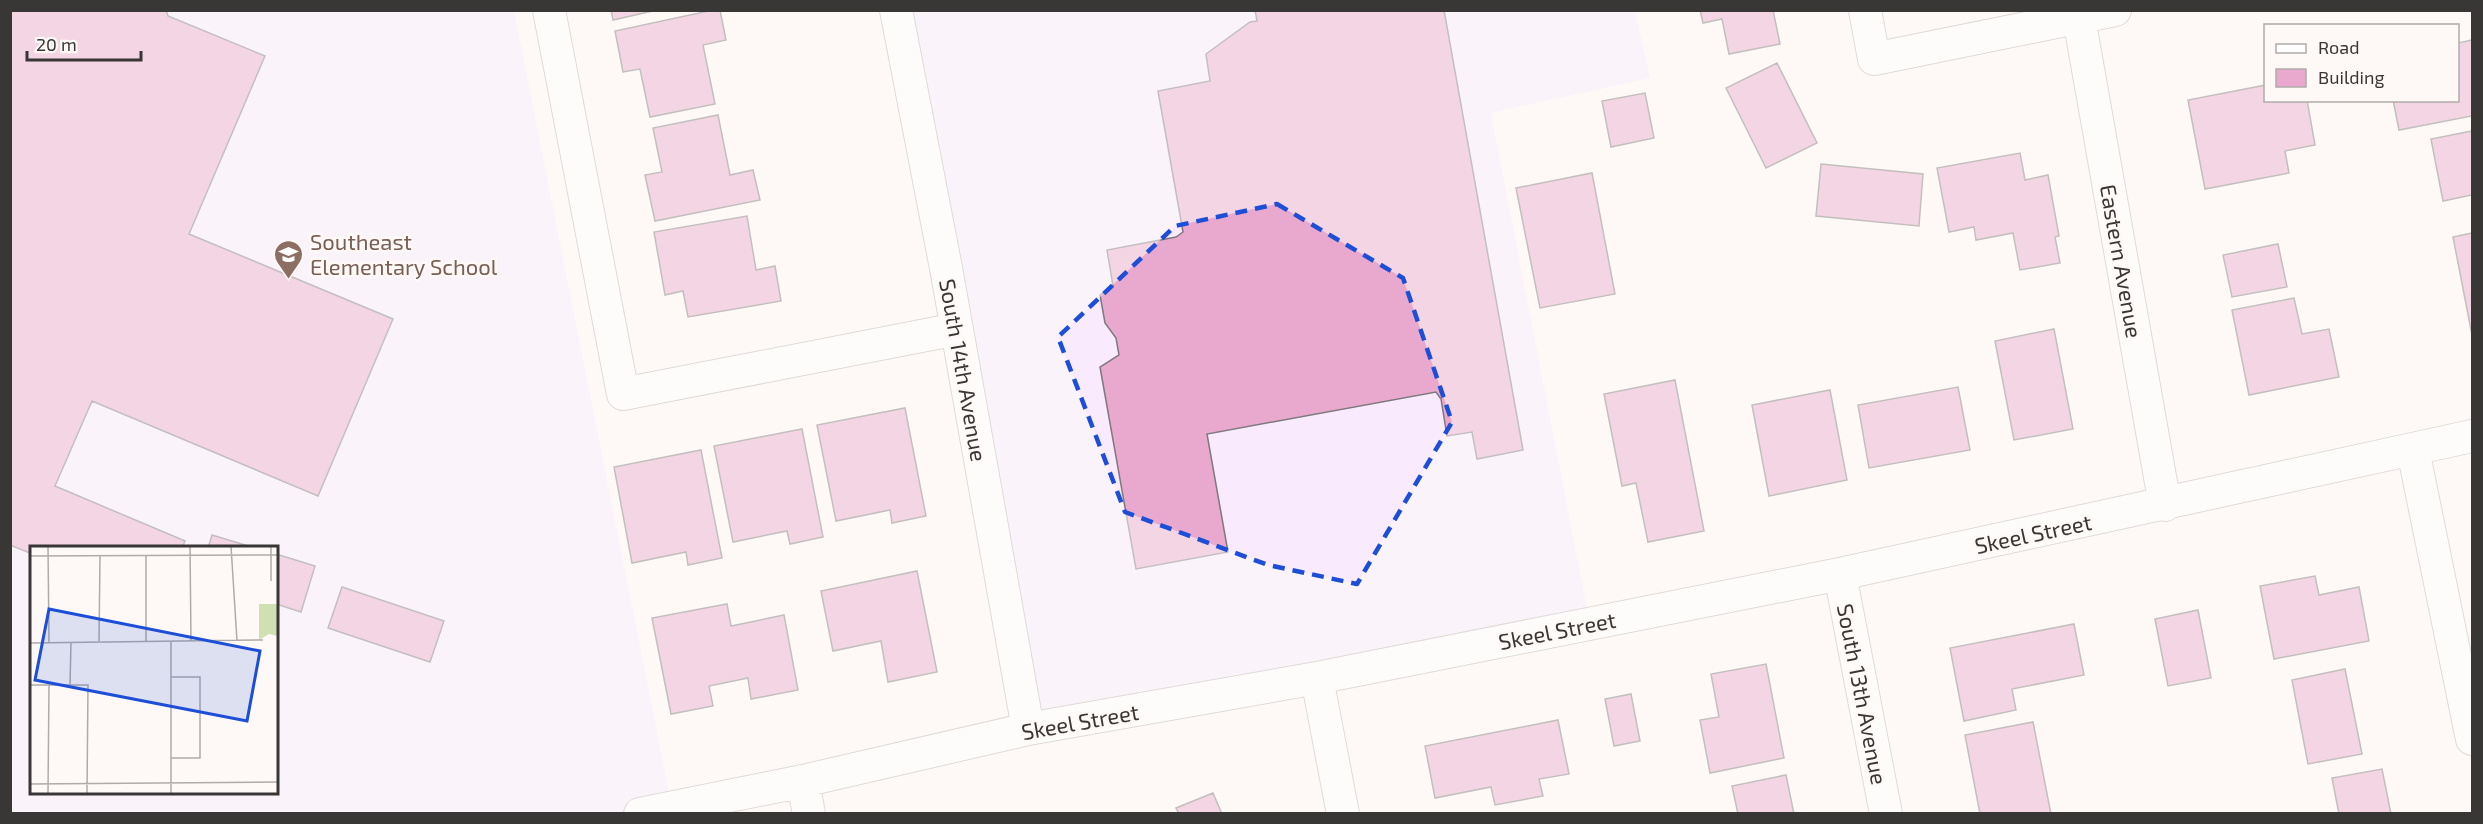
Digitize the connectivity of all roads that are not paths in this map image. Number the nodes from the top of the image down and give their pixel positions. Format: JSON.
{"nodes":[{"id":1,"x":549,"y":10,"type":"edge"},
{"id":2,"x":896,"y":10,"type":"edge"},
{"id":3,"x":1865,"y":10,"type":"edge"},
{"id":4,"x":2115,"y":10,"type":"edge"},
{"id":5,"x":2079,"y":18,"type":"junction"},
{"id":6,"x":957,"y":329,"type":"junction"},
{"id":7,"x":2472,"y":436,"type":"edge"},
{"id":8,"x":2414,"y":450,"type":"junction"},
{"id":9,"x":2165,"y":505,"type":"junction"},
{"id":10,"x":1840,"y":574,"type":"junction"},
{"id":11,"x":1317,"y":678,"type":"junction"},
{"id":12,"x":1028,"y":729,"type":"junction"},
{"id":13,"x":2472,"y":739,"type":"edge"},
{"id":14,"x":803,"y":781,"type":"junction"},
{"id":15,"x":639,"y":813,"type":"edge"},
{"id":16,"x":809,"y":813,"type":"edge"},
{"id":17,"x":1343,"y":813,"type":"edge"},
{"id":18,"x":1886,"y":813,"type":"edge"}],
"edges":[{"from":1,"to":6,"type":"street"},
{"from":2,"to":6,"type":"street","name":"South 14th Avenue"},
{"from":3,"to":5,"type":"street"},
{"from":4,"to":5,"type":"street"},
{"from":5,"to":9,"type":"street","name":"Eastern Avenue"},
{"from":6,"to":12,"type":"street","name":"South 14th Avenue"},
{"from":7,"to":8,"type":"street","name":"Skeel Street"},
{"from":8,"to":9,"type":"street","name":"Skeel Street"},
{"from":8,"to":13,"type":"street"},
{"from":9,"to":10,"type":"street","name":"Skeel Street"},
{"from":10,"to":11,"type":"street","name":"Skeel Street"},
{"from":10,"to":18,"type":"street","name":"South 13th Avenue"},
{"from":11,"to":12,"type":"street","name":"Skeel Street"},
{"from":11,"to":17,"type":"street"},
{"from":12,"to":14,"type":"street","name":"Skeel Street"},
{"from":14,"to":15,"type":"street","name":"Skeel Street"},
{"from":14,"to":16,"type":"street"}]}
